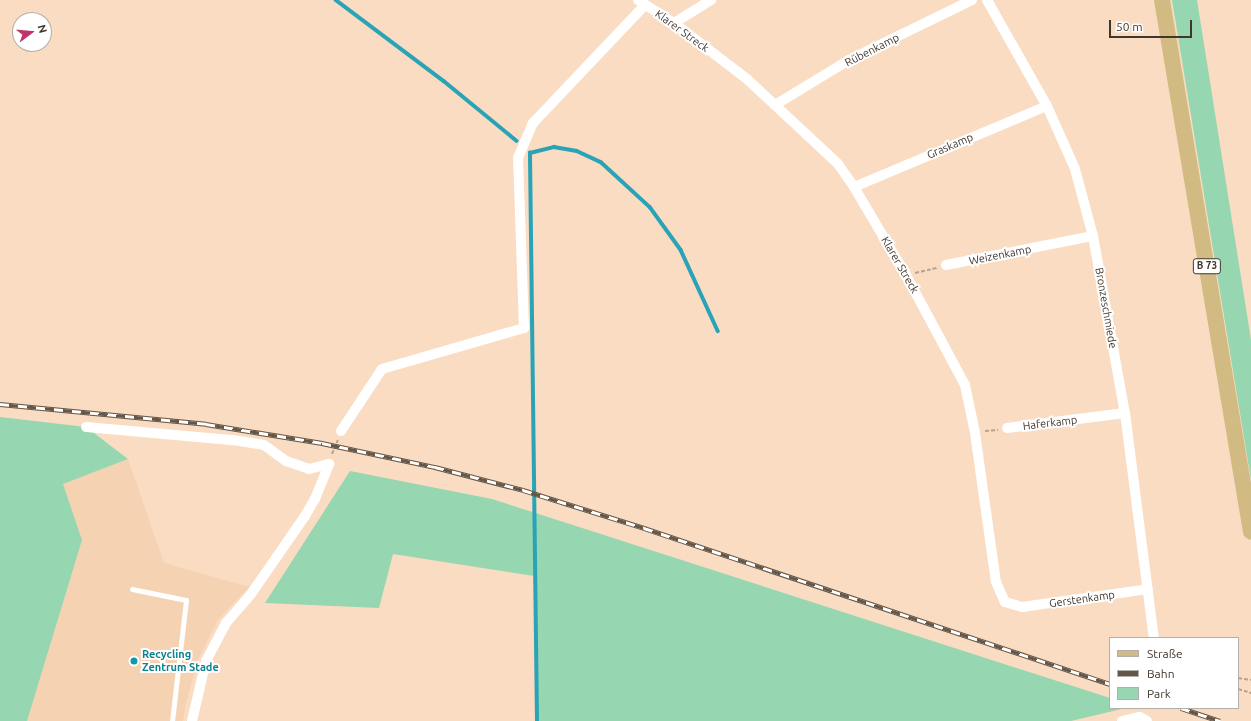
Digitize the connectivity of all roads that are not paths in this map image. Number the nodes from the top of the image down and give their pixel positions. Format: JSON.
{"nodes":[{"id":1,"x":711,"y":0,"type":"edge"},
{"id":2,"x":972,"y":0,"type":"edge"},
{"id":3,"x":987,"y":0,"type":"edge"},
{"id":4,"x":1162,"y":0,"type":"edge"},
{"id":5,"x":641,"y":2,"type":"edge"},
{"id":6,"x":674,"y":23,"type":"junction"},
{"id":7,"x":775,"y":105,"type":"junction"},
{"id":8,"x":1047,"y":106,"type":"junction"},
{"id":9,"x":854,"y":187,"type":"junction"},
{"id":10,"x":1093,"y":236,"type":"junction"},
{"id":11,"x":946,"y":265,"type":"road end"},
{"id":12,"x":1125,"y":413,"type":"junction"},
{"id":13,"x":86,"y":427,"type":"dead end"},
{"id":14,"x":1008,"y":428,"type":"road end"},
{"id":15,"x":341,"y":431,"type":"road end"},
{"id":16,"x":1251,"y":532,"type":"edge"},
{"id":17,"x":132,"y":589,"type":"dead end"},
{"id":18,"x":1148,"y":589,"type":"junction"},
{"id":19,"x":1016,"y":606,"type":"joint"},
{"id":20,"x":1154,"y":637,"type":"edge"},
{"id":21,"x":172,"y":721,"type":"edge"},
{"id":22,"x":192,"y":721,"type":"edge"},
{"id":23,"x":1122,"y":721,"type":"edge"},
{"id":24,"x":1147,"y":721,"type":"edge"}],
"edges":[{"from":1,"to":6,"type":"street"},
{"from":2,"to":7,"type":"street","name":"Rübenkamp"},
{"from":3,"to":8,"type":"street","name":"Bronzeschmiede"},
{"from":4,"to":16,"type":"main road","number":"B 73"},
{"from":5,"to":6,"type":"street","name":"Klarer Streck"},
{"from":5,"to":15,"type":"street","name":"Klarer Streck"},
{"from":6,"to":7,"type":"street","name":"Klarer Streck"},
{"from":7,"to":9,"type":"street","name":"Klarer Streck"},
{"from":8,"to":9,"type":"street","name":"Graskamp"},
{"from":8,"to":10,"type":"street","name":"Bronzeschmiede"},
{"from":9,"to":19,"type":"street","name":"Klarer Streck"},
{"from":10,"to":11,"type":"street","name":"Weizenkamp"},
{"from":10,"to":12,"type":"street","name":"Bronzeschmiede"},
{"from":12,"to":14,"type":"street","name":"Haferkamp"},
{"from":12,"to":18,"type":"street","name":"Bronzeschmiede"},
{"from":13,"to":22,"type":"street"},
{"from":17,"to":21,"type":"lane"},
{"from":18,"to":19,"type":"street","name":"Gerstenkamp"},
{"from":18,"to":20,"type":"street","name":"Bronzeschmiede"},
{"from":23,"to":24,"type":"street"}]}
